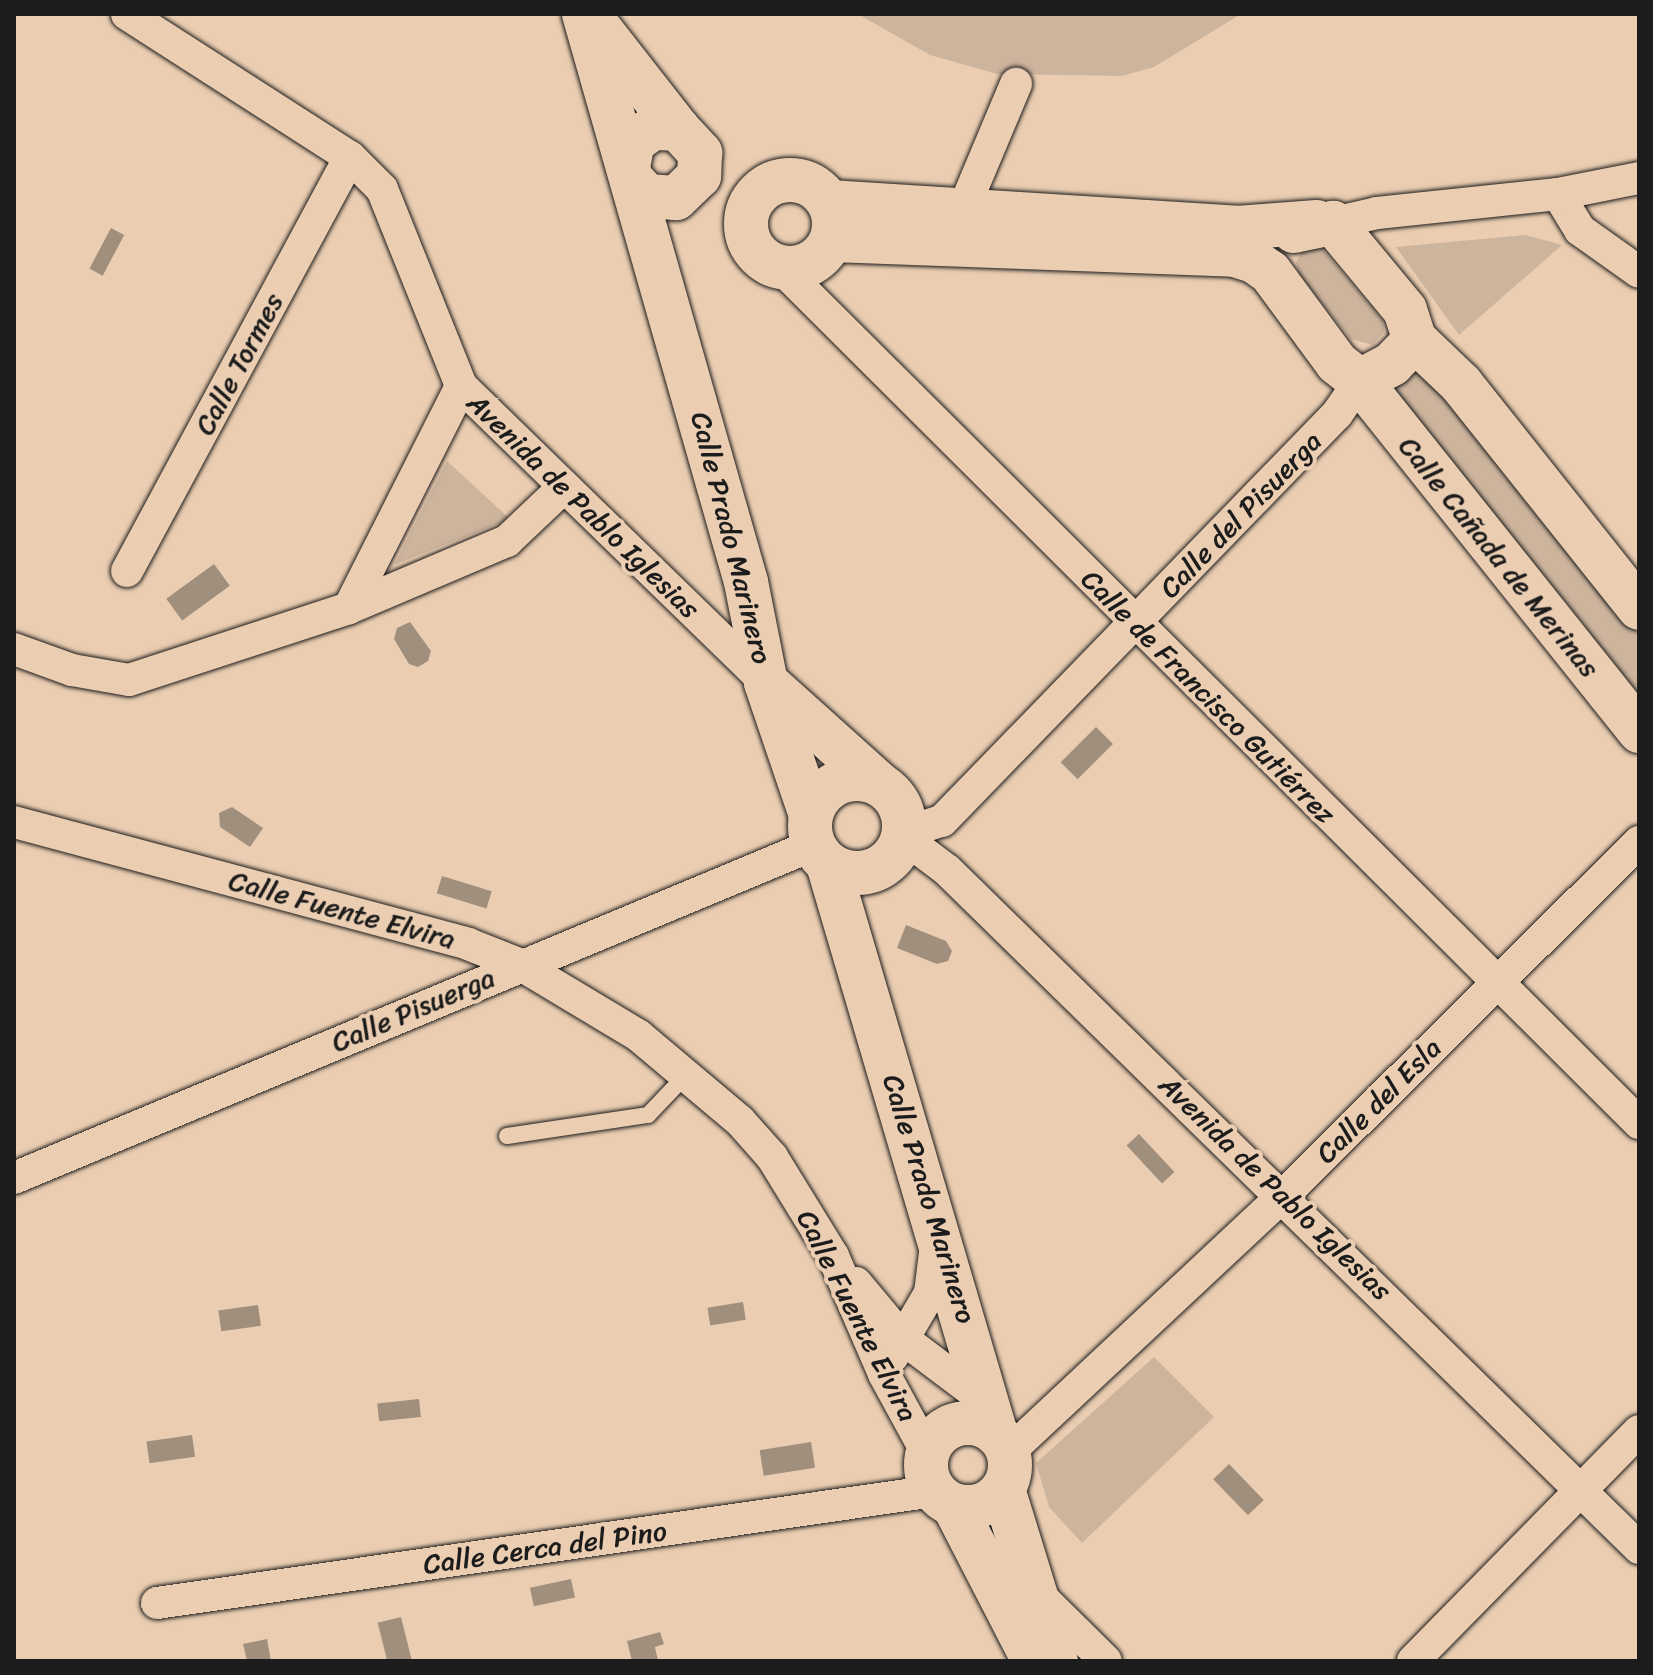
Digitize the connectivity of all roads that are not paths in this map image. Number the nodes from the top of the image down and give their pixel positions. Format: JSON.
{"nodes":[{"id":1,"x":127,"y":14,"type":"edge"},
{"id":2,"x":586,"y":14,"type":"edge"},
{"id":3,"x":1016,"y":84,"type":"dead end"},
{"id":4,"x":350,"y":157,"type":"junction"},
{"id":5,"x":665,"y":172,"type":"junction"},
{"id":6,"x":1639,"y":178,"type":"edge"},
{"id":7,"x":774,"y":182,"type":"junction"},
{"id":8,"x":1558,"y":194,"type":"junction"},
{"id":9,"x":963,"y":210,"type":"junction"},
{"id":10,"x":830,"y":221,"type":"junction"},
{"id":11,"x":1325,"y":223,"type":"junction"},
{"id":12,"x":764,"y":254,"type":"junction"},
{"id":13,"x":1270,"y":272,"type":"junction"},
{"id":14,"x":1639,"y":272,"type":"edge"},
{"id":15,"x":1415,"y":340,"type":"junction"},
{"id":16,"x":1360,"y":381,"type":"junction"},
{"id":17,"x":461,"y":386,"type":"junction"},
{"id":18,"x":564,"y":487,"type":"junction"},
{"id":19,"x":127,"y":571,"type":"dead end"},
{"id":20,"x":349,"y":608,"type":"junction"},
{"id":21,"x":1639,"y":608,"type":"edge"},
{"id":22,"x":1136,"y":626,"type":"junction"},
{"id":23,"x":14,"y":649,"type":"edge"},
{"id":24,"x":766,"y":683,"type":"junction"},
{"id":25,"x":1639,"y":731,"type":"edge"},
{"id":26,"x":878,"y":783,"type":"junction"},
{"id":27,"x":14,"y":822,"type":"edge"},
{"id":28,"x":817,"y":841,"type":"junction"},
{"id":29,"x":1639,"y":842,"type":"edge"},
{"id":30,"x":898,"y":844,"type":"junction"},
{"id":31,"x":521,"y":965,"type":"junction"},
{"id":32,"x":858,"y":965,"type":"junction"},
{"id":33,"x":1497,"y":985,"type":"junction"},
{"id":34,"x":687,"y":1074,"type":"junction"},
{"id":35,"x":1639,"y":1123,"type":"edge"},
{"id":36,"x":507,"y":1136,"type":"dead end"},
{"id":37,"x":14,"y":1178,"type":"edge"},
{"id":38,"x":1284,"y":1195,"type":"junction"},
{"id":39,"x":938,"y":1226,"type":"junction"},
{"id":40,"x":833,"y":1256,"type":"junction"},
{"id":41,"x":902,"y":1338,"type":"junction"},
{"id":42,"x":884,"y":1374,"type":"junction"},
{"id":43,"x":1639,"y":1431,"type":"edge"},
{"id":44,"x":1000,"y":1445,"type":"junction"},
{"id":45,"x":938,"y":1483,"type":"junction"},
{"id":46,"x":1579,"y":1489,"type":"junction"},
{"id":47,"x":1639,"y":1548,"type":"edge"},
{"id":48,"x":1041,"y":1597,"type":"junction"},
{"id":49,"x":157,"y":1603,"type":"dead end"},
{"id":50,"x":1034,"y":1661,"type":"edge"},
{"id":51,"x":1056,"y":1661,"type":"edge"},
{"id":52,"x":1106,"y":1661,"type":"edge"},
{"id":53,"x":1413,"y":1661,"type":"edge"}],
"edges":[{"from":1,"to":4,"type":"street","name":"Avenida de Pablo Iglesias"},
{"from":2,"to":5,"type":"street"},
{"from":2,"to":5,"type":"street"},
{"from":3,"to":9,"type":"street"},
{"from":4,"to":17,"type":"street","name":"Avenida de Pablo Iglesias"},
{"from":4,"to":19,"type":"street","name":"Calle Tormes"},
{"from":5,"to":7,"type":"street"},
{"from":5,"to":12,"type":"street"},
{"from":5,"to":24,"type":"street","name":"Calle Prado Marinero"},
{"from":6,"to":8,"type":"street"},
{"from":7,"to":10,"type":"street"},
{"from":7,"to":12,"type":"street"},
{"from":8,"to":11,"type":"street"},
{"from":8,"to":14,"type":"street"},
{"from":9,"to":10,"type":"street"},
{"from":9,"to":11,"type":"street"},
{"from":10,"to":12,"type":"street"},
{"from":10,"to":13,"type":"street"},
{"from":11,"to":13,"type":"street"},
{"from":11,"to":15,"type":"street"},
{"from":12,"to":22,"type":"street","name":"Calle de Francisco Gutiérrez"},
{"from":13,"to":16,"type":"street","name":"Calle Cañada de Merinas"},
{"from":15,"to":16,"type":"street"},
{"from":15,"to":21,"type":"street"},
{"from":16,"to":22,"type":"street","name":"Calle del Pisuerga"},
{"from":16,"to":25,"type":"street","name":"Calle Cañada de Merinas"},
{"from":17,"to":18,"type":"street","name":"Avenida de Pablo Iglesias"},
{"from":17,"to":20,"type":"street"},
{"from":18,"to":20,"type":"street"},
{"from":18,"to":24,"type":"street","name":"Avenida de Pablo Iglesias"},
{"from":20,"to":23,"type":"street"},
{"from":22,"to":30,"type":"street","name":"Calle del Pisuerga"},
{"from":22,"to":33,"type":"street","name":"Calle de Francisco Gutiérrez"},
{"from":24,"to":26,"type":"street","name":"Avenida de Pablo Iglesias"},
{"from":24,"to":28,"type":"street","name":"Calle Prado Marinero"},
{"from":26,"to":28,"type":"street"},
{"from":26,"to":30,"type":"street"},
{"from":27,"to":31,"type":"street","name":"Calle Fuente Elvira"},
{"from":28,"to":30,"type":"street"},
{"from":28,"to":31,"type":"street","name":"Calle Pisuerga"},
{"from":28,"to":32,"type":"street","name":"Calle Prado Marinero"},
{"from":29,"to":33,"type":"street","name":"Calle del Esla"},
{"from":30,"to":32,"type":"street","name":"Calle Prado Marinero"},
{"from":30,"to":38,"type":"street","name":"Avenida de Pablo Iglesias"},
{"from":31,"to":34,"type":"street","name":"Calle Fuente Elvira"},
{"from":31,"to":37,"type":"street","name":"Calle Pisuerga"},
{"from":32,"to":39,"type":"street","name":"Calle Prado Marinero"},
{"from":33,"to":35,"type":"street","name":"Calle de Francisco Gutiérrez"},
{"from":33,"to":38,"type":"street","name":"Calle del Esla"},
{"from":34,"to":36,"type":"lane"},
{"from":34,"to":40,"type":"street","name":"Calle Fuente Elvira"},
{"from":38,"to":44,"type":"street","name":"Calle del Esla"},
{"from":38,"to":46,"type":"street","name":"Avenida de Pablo Iglesias"},
{"from":39,"to":41,"type":"street"},
{"from":39,"to":44,"type":"street","name":"Calle Prado Marinero"},
{"from":40,"to":41,"type":"street"},
{"from":40,"to":42,"type":"street","name":"Calle Fuente Elvira"},
{"from":41,"to":42,"type":"street"},
{"from":41,"to":44,"type":"street"},
{"from":42,"to":45,"type":"street","name":"Calle Fuente Elvira"},
{"from":43,"to":46,"type":"street"},
{"from":44,"to":45,"type":"street"},
{"from":44,"to":45,"type":"street"},
{"from":44,"to":48,"type":"street","name":"Calle Prado Marinero"},
{"from":45,"to":49,"type":"street","name":"Calle Cerca del Pino"},
{"from":45,"to":50,"type":"street"},
{"from":46,"to":47,"type":"street","name":"Avenida de Pablo Iglesias"},
{"from":46,"to":53,"type":"street"},
{"from":48,"to":51,"type":"street","name":"Calle Prado Marinero"},
{"from":48,"to":52,"type":"street"}]}
